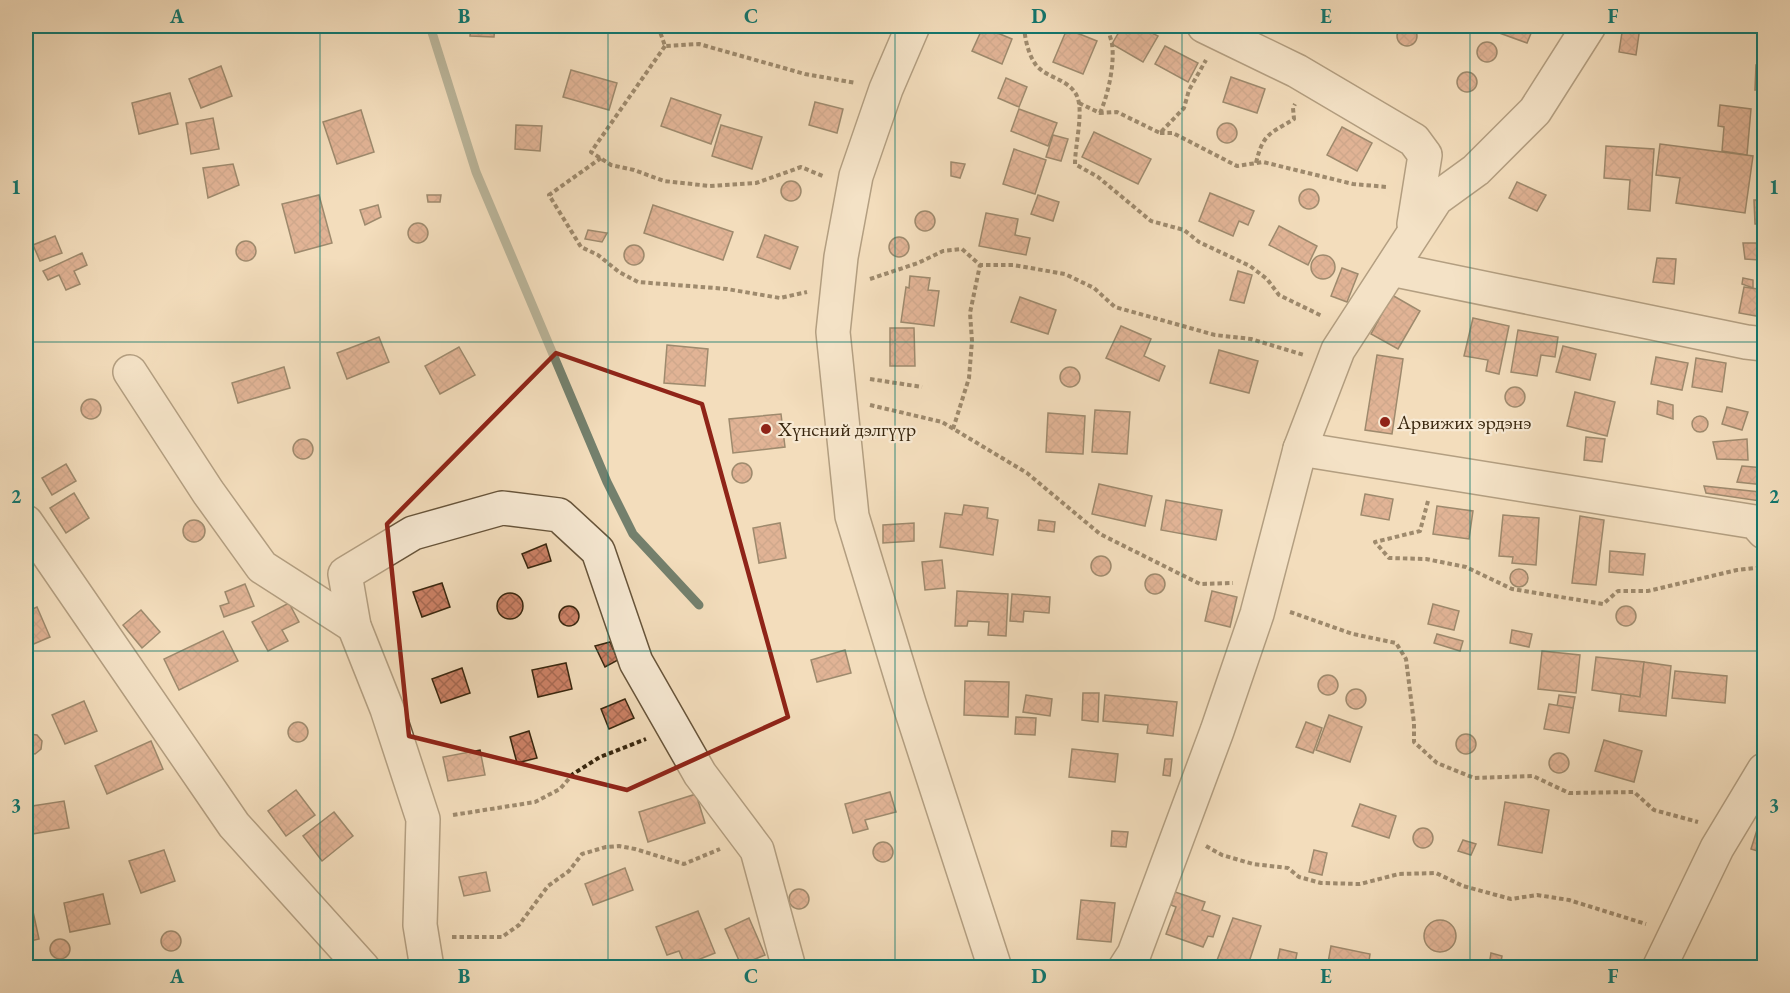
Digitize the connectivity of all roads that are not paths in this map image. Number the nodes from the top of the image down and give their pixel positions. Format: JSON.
{"nodes":[{"id":1,"x":913,"y":26,"type":"edge"},
{"id":2,"x":1589,"y":26,"type":"edge"},
{"id":3,"x":1213,"y":30,"type":"edge"},
{"id":4,"x":1410,"y":239,"type":"junction"},
{"id":5,"x":1391,"y":269,"type":"junction"},
{"id":6,"x":1764,"y":344,"type":"edge"},
{"id":7,"x":130,"y":372,"type":"dead end"},
{"id":8,"x":1300,"y":449,"type":"junction"},
{"id":9,"x":26,"y":522,"type":"edge"},
{"id":10,"x":1764,"y":532,"type":"edge"},
{"id":11,"x":354,"y":626,"type":"junction"},
{"id":12,"x":1763,"y":774,"type":"edge"},
{"id":13,"x":424,"y":953,"type":"edge"},
{"id":14,"x":363,"y":968,"type":"edge"},
{"id":15,"x":789,"y":968,"type":"edge"},
{"id":16,"x":995,"y":968,"type":"edge"},
{"id":17,"x":1125,"y":968,"type":"edge"},
{"id":18,"x":1659,"y":968,"type":"edge"}],
"edges":[{"from":1,"to":16,"type":"street"},
{"from":2,"to":4,"type":"street"},
{"from":3,"to":4,"type":"street"},
{"from":4,"to":5,"type":"street"},
{"from":5,"to":6,"type":"street"},
{"from":5,"to":8,"type":"street"},
{"from":7,"to":11,"type":"street"},
{"from":8,"to":10,"type":"street"},
{"from":8,"to":17,"type":"street"},
{"from":9,"to":14,"type":"street"},
{"from":11,"to":13,"type":"street"},
{"from":11,"to":15,"type":"street"},
{"from":12,"to":18,"type":"street"}]}
